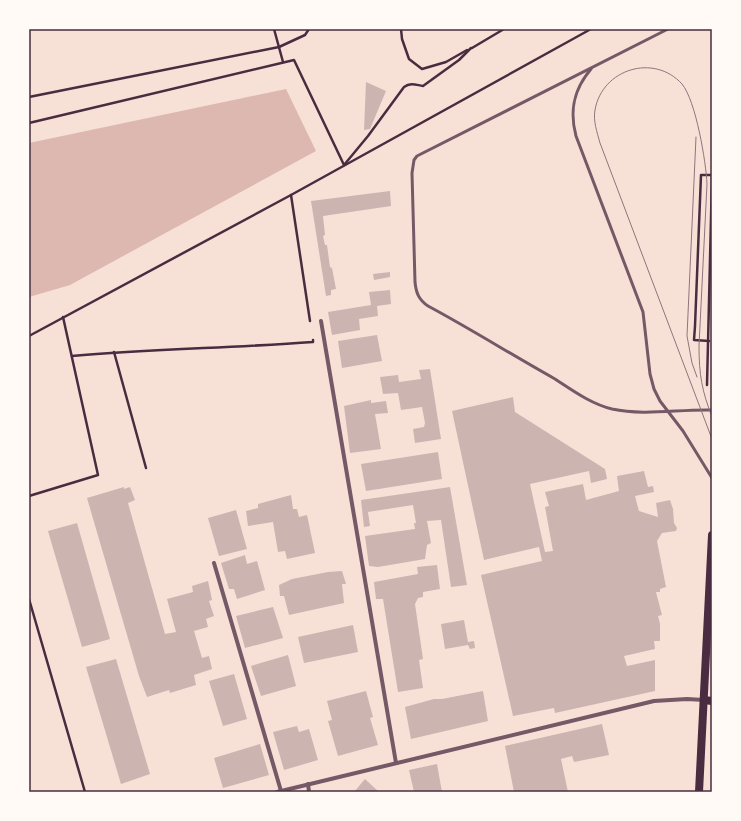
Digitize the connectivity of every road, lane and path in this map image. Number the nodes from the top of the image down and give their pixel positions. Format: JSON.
{"nodes":[{"id":1,"x":274,"y":29,"type":"edge"},
{"id":2,"x":309,"y":29,"type":"edge"},
{"id":3,"x":401,"y":29,"type":"edge"},
{"id":4,"x":504,"y":29,"type":"edge"},
{"id":5,"x":591,"y":29,"type":"edge"},
{"id":6,"x":668,"y":29,"type":"edge"},
{"id":7,"x":587,"y":30,"type":"edge"},
{"id":8,"x":279,"y":47,"type":"junction"},
{"id":9,"x":471,"y":48,"type":"junction"},
{"id":10,"x":283,"y":62,"type":"junction"},
{"id":11,"x":592,"y":68,"type":"junction"},
{"id":12,"x":29,"y":96,"type":"edge"},
{"id":13,"x":29,"y":123,"type":"edge"},
{"id":14,"x":344,"y":165,"type":"junction"},
{"id":15,"x":712,"y":176,"type":"edge"},
{"id":16,"x":291,"y":195,"type":"junction"},
{"id":17,"x":63,"y":318,"type":"junction"},
{"id":18,"x":321,"y":320,"type":"dead end"},
{"id":19,"x":310,"y":322,"type":"dead end"},
{"id":20,"x":312,"y":335,"type":"dead end"},
{"id":21,"x":29,"y":336,"type":"edge"},
{"id":22,"x":709,"y":341,"type":"junction"},
{"id":23,"x":114,"y":352,"type":"junction"},
{"id":24,"x":72,"y":356,"type":"junction"},
{"id":25,"x":707,"y":385,"type":"dead end"},
{"id":26,"x":712,"y":410,"type":"edge"},
{"id":27,"x":667,"y":411,"type":"junction"},
{"id":28,"x":146,"y":468,"type":"dead end"},
{"id":29,"x":712,"y":478,"type":"edge"},
{"id":30,"x":29,"y":496,"type":"edge"},
{"id":31,"x":712,"y":535,"type":"edge"},
{"id":32,"x":214,"y":563,"type":"dead end"},
{"id":33,"x":29,"y":599,"type":"edge"},
{"id":34,"x":712,"y":668,"type":"edge"},
{"id":35,"x":705,"y":676,"type":"junction"},
{"id":36,"x":708,"y":701,"type":"edge"},
{"id":37,"x":396,"y":763,"type":"junction"},
{"id":38,"x":308,"y":784,"type":"junction"},
{"id":39,"x":279,"y":791,"type":"edge"},
{"id":40,"x":85,"y":792,"type":"edge"},
{"id":41,"x":309,"y":792,"type":"edge"},
{"id":42,"x":699,"y":792,"type":"edge"}],
"edges":[{"from":1,"to":8,"type":"path"},
{"from":2,"to":8,"type":"path"},
{"from":3,"to":9,"type":"path"},
{"from":4,"to":9,"type":"path"},
{"from":5,"to":7,"type":"path"},
{"from":6,"to":11,"type":"lane"},
{"from":7,"to":14,"type":"path"},
{"from":8,"to":10,"type":"path"},
{"from":8,"to":12,"type":"path"},
{"from":9,"to":14,"type":"path"},
{"from":10,"to":13,"type":"path"},
{"from":10,"to":14,"type":"path"},
{"from":11,"to":27,"type":"lane"},
{"from":11,"to":27,"type":"lane"},
{"from":14,"to":16,"type":"path"},
{"from":15,"to":22,"type":"path"},
{"from":15,"to":22,"type":"path"},
{"from":16,"to":17,"type":"path"},
{"from":16,"to":19,"type":"path"},
{"from":17,"to":21,"type":"path"},
{"from":17,"to":24,"type":"path"},
{"from":18,"to":37,"type":"street"},
{"from":20,"to":23,"type":"path"},
{"from":22,"to":25,"type":"path"},
{"from":23,"to":24,"type":"path"},
{"from":23,"to":28,"type":"path"},
{"from":24,"to":30,"type":"path"},
{"from":26,"to":27,"type":"lane"},
{"from":27,"to":29,"type":"lane"},
{"from":31,"to":35,"type":"main road"},
{"from":32,"to":39,"type":"street"},
{"from":33,"to":40,"type":"path"},
{"from":34,"to":35,"type":"main road"},
{"from":35,"to":36,"type":"main road"},
{"from":36,"to":37,"type":"street"},
{"from":36,"to":42,"type":"main road"},
{"from":37,"to":38,"type":"street"},
{"from":38,"to":39,"type":"street"},
{"from":38,"to":41,"type":"street"}]}
